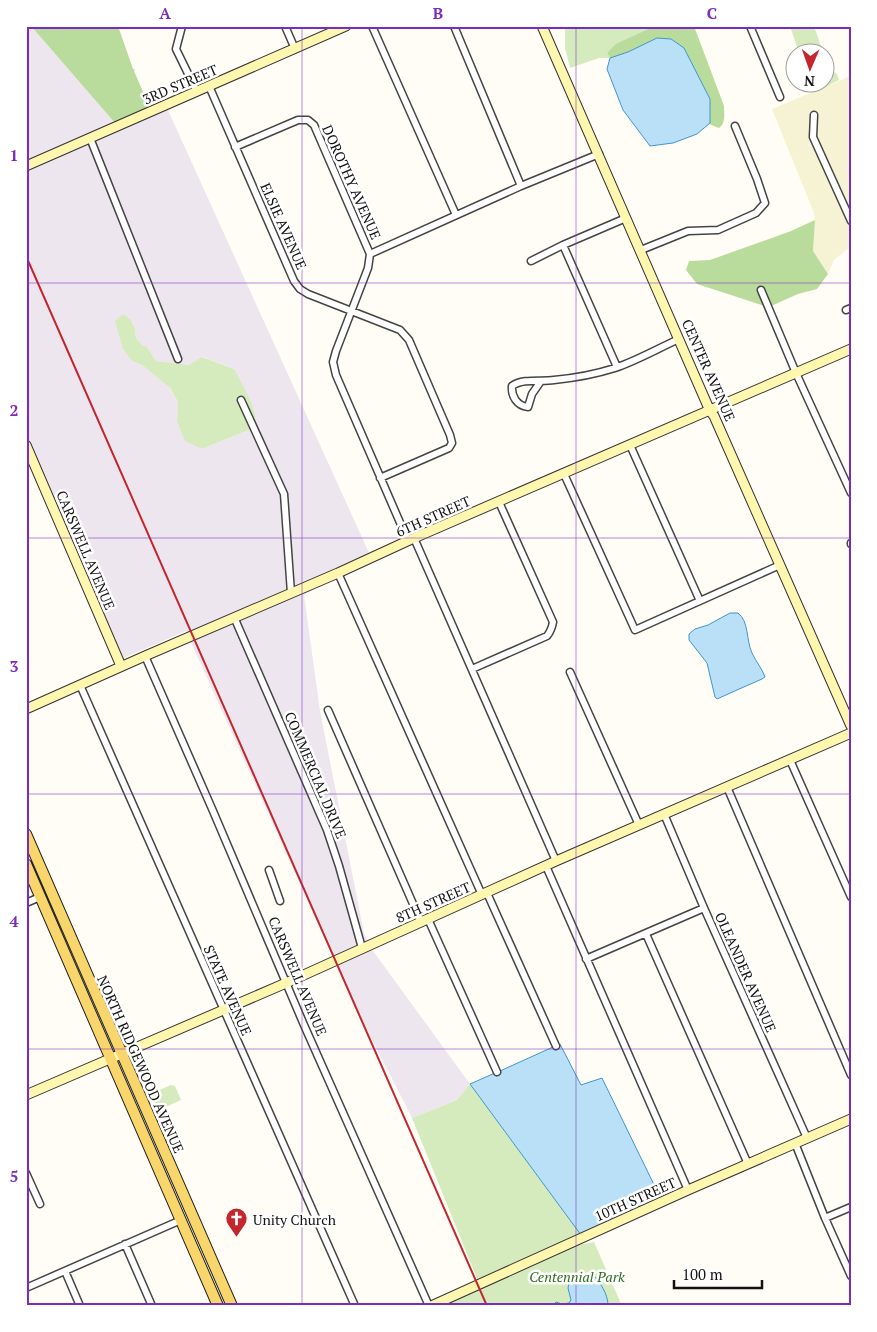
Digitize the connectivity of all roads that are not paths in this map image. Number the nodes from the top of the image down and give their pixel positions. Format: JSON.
{"nodes":[{"id":1,"x":182,"y":26,"type":"edge"},
{"id":2,"x":285,"y":26,"type":"edge"},
{"id":3,"x":346,"y":26,"type":"edge"},
{"id":4,"x":372,"y":26,"type":"edge"},
{"id":5,"x":454,"y":26,"type":"edge"},
{"id":6,"x":542,"y":26,"type":"edge"},
{"id":7,"x":750,"y":26,"type":"edge"},
{"id":8,"x":295,"y":49,"type":"junction"},
{"id":9,"x":209,"y":86,"type":"junction"},
{"id":10,"x":197,"y":92,"type":"junction"},
{"id":11,"x":780,"y":97,"type":"dead end"},
{"id":12,"x":814,"y":115,"type":"dead end"},
{"id":13,"x":735,"y":126,"type":"dead end"},
{"id":14,"x":90,"y":138,"type":"junction"},
{"id":15,"x":235,"y":147,"type":"junction"},
{"id":16,"x":598,"y":154,"type":"junction"},
{"id":17,"x":26,"y":166,"type":"edge"},
{"id":18,"x":521,"y":186,"type":"junction"},
{"id":19,"x":849,"y":211,"type":"edge"},
{"id":20,"x":456,"y":215,"type":"junction"},
{"id":21,"x":626,"y":218,"type":"junction"},
{"id":22,"x":851,"y":221,"type":"edge"},
{"id":23,"x":563,"y":245,"type":"junction"},
{"id":24,"x":641,"y":250,"type":"junction"},
{"id":25,"x":370,"y":254,"type":"junction"},
{"id":26,"x":531,"y":260,"type":"dead end"},
{"id":27,"x":761,"y":290,"type":"dead end"},
{"id":28,"x":351,"y":311,"type":"junction"},
{"id":29,"x":679,"y":339,"type":"junction"},
{"id":30,"x":851,"y":349,"type":"edge"},
{"id":31,"x":178,"y":359,"type":"dead end"},
{"id":32,"x":617,"y":367,"type":"junction"},
{"id":33,"x":796,"y":373,"type":"junction"},
{"id":34,"x":541,"y":381,"type":"junction"},
{"id":35,"x":241,"y":400,"type":"dead end"},
{"id":36,"x":710,"y":411,"type":"junction"},
{"id":37,"x":26,"y":445,"type":"edge"},
{"id":38,"x":630,"y":445,"type":"junction"},
{"id":39,"x":564,"y":474,"type":"junction"},
{"id":40,"x":380,"y":478,"type":"junction"},
{"id":41,"x":851,"y":493,"type":"edge"},
{"id":42,"x":499,"y":502,"type":"junction"},
{"id":43,"x":411,"y":540,"type":"junction"},
{"id":44,"x":780,"y":565,"type":"junction"},
{"id":45,"x":338,"y":573,"type":"junction"},
{"id":46,"x":292,"y":593,"type":"junction"},
{"id":47,"x":700,"y":601,"type":"junction"},
{"id":48,"x":234,"y":617,"type":"junction"},
{"id":49,"x":145,"y":656,"type":"junction"},
{"id":50,"x":121,"y":666,"type":"junction"},
{"id":51,"x":472,"y":669,"type":"junction"},
{"id":52,"x":570,"y":672,"type":"dead end"},
{"id":53,"x":80,"y":685,"type":"junction"},
{"id":54,"x":26,"y":709,"type":"edge"},
{"id":55,"x":328,"y":710,"type":"dead end"},
{"id":56,"x":851,"y":726,"type":"edge"},
{"id":57,"x":851,"y":733,"type":"edge"},
{"id":58,"x":790,"y":760,"type":"junction"},
{"id":59,"x":726,"y":787,"type":"junction"},
{"id":60,"x":664,"y":814,"type":"junction"},
{"id":61,"x":639,"y":825,"type":"junction"},
{"id":62,"x":26,"y":834,"type":"edge"},
{"id":63,"x":556,"y":862,"type":"junction"},
{"id":64,"x":26,"y":864,"type":"edge"},
{"id":65,"x":546,"y":866,"type":"junction"},
{"id":66,"x":269,"y":870,"type":"dead end"},
{"id":67,"x":485,"y":894,"type":"junction"},
{"id":68,"x":40,"y":896,"type":"junction"},
{"id":69,"x":851,"y":897,"type":"edge"},
{"id":70,"x":280,"y":900,"type":"dead end"},
{"id":71,"x":26,"y":902,"type":"edge"},
{"id":72,"x":59,"y":908,"type":"junction"},
{"id":73,"x":704,"y":908,"type":"junction"},
{"id":74,"x":424,"y":921,"type":"junction"},
{"id":75,"x":646,"y":934,"type":"junction"},
{"id":76,"x":362,"y":948,"type":"junction"},
{"id":77,"x":586,"y":960,"type":"junction"},
{"id":78,"x":286,"y":983,"type":"junction"},
{"id":79,"x":223,"y":1010,"type":"junction"},
{"id":80,"x":556,"y":1046,"type":"dead end"},
{"id":81,"x":122,"y":1054,"type":"junction"},
{"id":82,"x":111,"y":1058,"type":"junction"},
{"id":83,"x":497,"y":1072,"type":"dead end"},
{"id":84,"x":851,"y":1075,"type":"edge"},
{"id":85,"x":26,"y":1095,"type":"edge"},
{"id":86,"x":851,"y":1119,"type":"edge"},
{"id":87,"x":807,"y":1138,"type":"junction"},
{"id":88,"x":795,"y":1143,"type":"junction"},
{"id":89,"x":748,"y":1164,"type":"junction"},
{"id":90,"x":26,"y":1174,"type":"edge"},
{"id":91,"x":688,"y":1190,"type":"junction"},
{"id":92,"x":40,"y":1204,"type":"dead end"},
{"id":93,"x":174,"y":1205,"type":"junction"},
{"id":94,"x":851,"y":1207,"type":"edge"},
{"id":95,"x":192,"y":1214,"type":"junction"},
{"id":96,"x":825,"y":1218,"type":"junction"},
{"id":97,"x":181,"y":1220,"type":"junction"},
{"id":98,"x":199,"y":1231,"type":"junction"},
{"id":99,"x":125,"y":1244,"type":"junction"},
{"id":100,"x":65,"y":1271,"type":"junction"},
{"id":101,"x":851,"y":1276,"type":"edge"},
{"id":102,"x":26,"y":1288,"type":"edge"},
{"id":103,"x":80,"y":1306,"type":"edge"},
{"id":104,"x":152,"y":1306,"type":"edge"},
{"id":105,"x":218,"y":1306,"type":"edge"},
{"id":106,"x":232,"y":1306,"type":"edge"},
{"id":107,"x":355,"y":1306,"type":"edge"},
{"id":108,"x":430,"y":1306,"type":"edge"}],
"edges":[{"from":1,"to":10,"type":"street"},
{"from":2,"to":8,"type":"street"},
{"from":3,"to":8,"type":"street","name":"3RD STREET"},
{"from":4,"to":20,"type":"street"},
{"from":5,"to":18,"type":"street"},
{"from":6,"to":16,"type":"street","name":"CENTER AVENUE"},
{"from":7,"to":11,"type":"street"},
{"from":8,"to":9,"type":"street","name":"3RD STREET"},
{"from":9,"to":10,"type":"street","name":"3RD STREET"},
{"from":9,"to":15,"type":"street","name":"ELSIE AVENUE"},
{"from":10,"to":14,"type":"street","name":"3RD STREET"},
{"from":12,"to":19,"type":"street"},
{"from":13,"to":24,"type":"street"},
{"from":14,"to":17,"type":"street","name":"3RD STREET"},
{"from":14,"to":31,"type":"street"},
{"from":15,"to":25,"type":"street","name":"DOROTHY AVENUE"},
{"from":15,"to":28,"type":"street","name":"ELSIE AVENUE"},
{"from":16,"to":18,"type":"street"},
{"from":16,"to":21,"type":"street","name":"CENTER AVENUE"},
{"from":18,"to":20,"type":"street"},
{"from":19,"to":22,"type":"street"},
{"from":20,"to":25,"type":"street"},
{"from":21,"to":23,"type":"street"},
{"from":21,"to":24,"type":"street","name":"CENTER AVENUE"},
{"from":23,"to":26,"type":"street"},
{"from":23,"to":32,"type":"street"},
{"from":24,"to":29,"type":"street","name":"CENTER AVENUE"},
{"from":25,"to":28,"type":"street","name":"DOROTHY AVENUE"},
{"from":27,"to":33,"type":"street"},
{"from":28,"to":40,"type":"street"},
{"from":28,"to":40,"type":"street"},
{"from":29,"to":32,"type":"street"},
{"from":29,"to":36,"type":"street","name":"CENTER AVENUE"},
{"from":30,"to":33,"type":"street","name":"6TH STREET"},
{"from":32,"to":34,"type":"street"},
{"from":33,"to":36,"type":"street","name":"6TH STREET"},
{"from":33,"to":41,"type":"street"},
{"from":34,"to":34,"type":"street"},
{"from":35,"to":46,"type":"street"},
{"from":36,"to":38,"type":"street","name":"6TH STREET"},
{"from":36,"to":44,"type":"street","name":"CENTER AVENUE"},
{"from":37,"to":50,"type":"street","name":"CARSWELL AVENUE"},
{"from":38,"to":39,"type":"street","name":"6TH STREET"},
{"from":38,"to":47,"type":"street"},
{"from":39,"to":42,"type":"street","name":"6TH STREET"},
{"from":39,"to":47,"type":"street"},
{"from":40,"to":43,"type":"street"},
{"from":42,"to":43,"type":"street","name":"6TH STREET"},
{"from":42,"to":51,"type":"street"},
{"from":43,"to":45,"type":"street","name":"6TH STREET"},
{"from":43,"to":51,"type":"street"},
{"from":44,"to":47,"type":"street"},
{"from":44,"to":56,"type":"street","name":"CENTER AVENUE"},
{"from":45,"to":46,"type":"street","name":"6TH STREET"},
{"from":45,"to":67,"type":"street"},
{"from":46,"to":48,"type":"street","name":"6TH STREET"},
{"from":48,"to":49,"type":"street","name":"6TH STREET"},
{"from":48,"to":76,"type":"street","name":"COMMERCIAL DRIVE"},
{"from":49,"to":50,"type":"street","name":"6TH STREET"},
{"from":49,"to":78,"type":"street","name":"CARSWELL AVENUE"},
{"from":50,"to":53,"type":"street","name":"6TH STREET"},
{"from":51,"to":63,"type":"street"},
{"from":52,"to":61,"type":"street"},
{"from":53,"to":54,"type":"street","name":"6TH STREET"},
{"from":53,"to":79,"type":"street","name":"STATE AVENUE"},
{"from":55,"to":74,"type":"street"},
{"from":57,"to":58,"type":"street","name":"8TH STREET"},
{"from":58,"to":59,"type":"street","name":"8TH STREET"},
{"from":58,"to":69,"type":"street"},
{"from":59,"to":60,"type":"street","name":"8TH STREET"},
{"from":59,"to":84,"type":"street"},
{"from":60,"to":61,"type":"street","name":"8TH STREET"},
{"from":60,"to":73,"type":"street","name":"OLEANDER AVENUE"},
{"from":61,"to":63,"type":"street","name":"8TH STREET"},
{"from":62,"to":72,"type":"main road","name":"NORTH RIDGEWOOD AVENUE"},
{"from":63,"to":65,"type":"street","name":"8TH STREET"},
{"from":64,"to":68,"type":"main road","name":"NORTH RIDGEWOOD AVENUE"},
{"from":65,"to":67,"type":"street","name":"8TH STREET"},
{"from":65,"to":77,"type":"street"},
{"from":66,"to":70,"type":"street"},
{"from":67,"to":74,"type":"street","name":"8TH STREET"},
{"from":67,"to":80,"type":"street"},
{"from":68,"to":71,"type":"street"},
{"from":68,"to":72,"type":"main road"},
{"from":68,"to":82,"type":"main road","name":"NORTH RIDGEWOOD AVENUE"},
{"from":72,"to":81,"type":"main road","name":"NORTH RIDGEWOOD AVENUE"},
{"from":73,"to":75,"type":"street"},
{"from":73,"to":87,"type":"street","name":"OLEANDER AVENUE"},
{"from":74,"to":76,"type":"street","name":"8TH STREET"},
{"from":74,"to":83,"type":"street"},
{"from":75,"to":77,"type":"street"},
{"from":75,"to":89,"type":"street"},
{"from":76,"to":78,"type":"street","name":"8TH STREET"},
{"from":77,"to":91,"type":"street"},
{"from":78,"to":79,"type":"street","name":"8TH STREET"},
{"from":78,"to":108,"type":"street","name":"CARSWELL AVENUE"},
{"from":79,"to":81,"type":"street","name":"8TH STREET"},
{"from":79,"to":107,"type":"street","name":"STATE AVENUE"},
{"from":81,"to":82,"type":"street","name":"8TH STREET"},
{"from":81,"to":95,"type":"main road","name":"NORTH RIDGEWOOD AVENUE"},
{"from":82,"to":85,"type":"street","name":"8TH STREET"},
{"from":82,"to":93,"type":"main road","name":"NORTH RIDGEWOOD AVENUE"},
{"from":86,"to":87,"type":"street","name":"10TH STREET"},
{"from":87,"to":88,"type":"street","name":"10TH STREET"},
{"from":88,"to":89,"type":"street","name":"10TH STREET"},
{"from":88,"to":96,"type":"street"},
{"from":89,"to":91,"type":"street","name":"10TH STREET"},
{"from":90,"to":92,"type":"street"},
{"from":91,"to":108,"type":"street","name":"10TH STREET"},
{"from":93,"to":95,"type":"main road"},
{"from":93,"to":97,"type":"main road","name":"NORTH RIDGEWOOD AVENUE"},
{"from":94,"to":96,"type":"street"},
{"from":95,"to":98,"type":"main road","name":"NORTH RIDGEWOOD AVENUE"},
{"from":96,"to":101,"type":"street"},
{"from":97,"to":98,"type":"main road"},
{"from":97,"to":99,"type":"street"},
{"from":97,"to":105,"type":"main road","name":"NORTH RIDGEWOOD AVENUE"},
{"from":98,"to":106,"type":"main road","name":"NORTH RIDGEWOOD AVENUE"},
{"from":99,"to":100,"type":"street"},
{"from":99,"to":104,"type":"street"},
{"from":100,"to":102,"type":"street"},
{"from":100,"to":103,"type":"street"}]}
